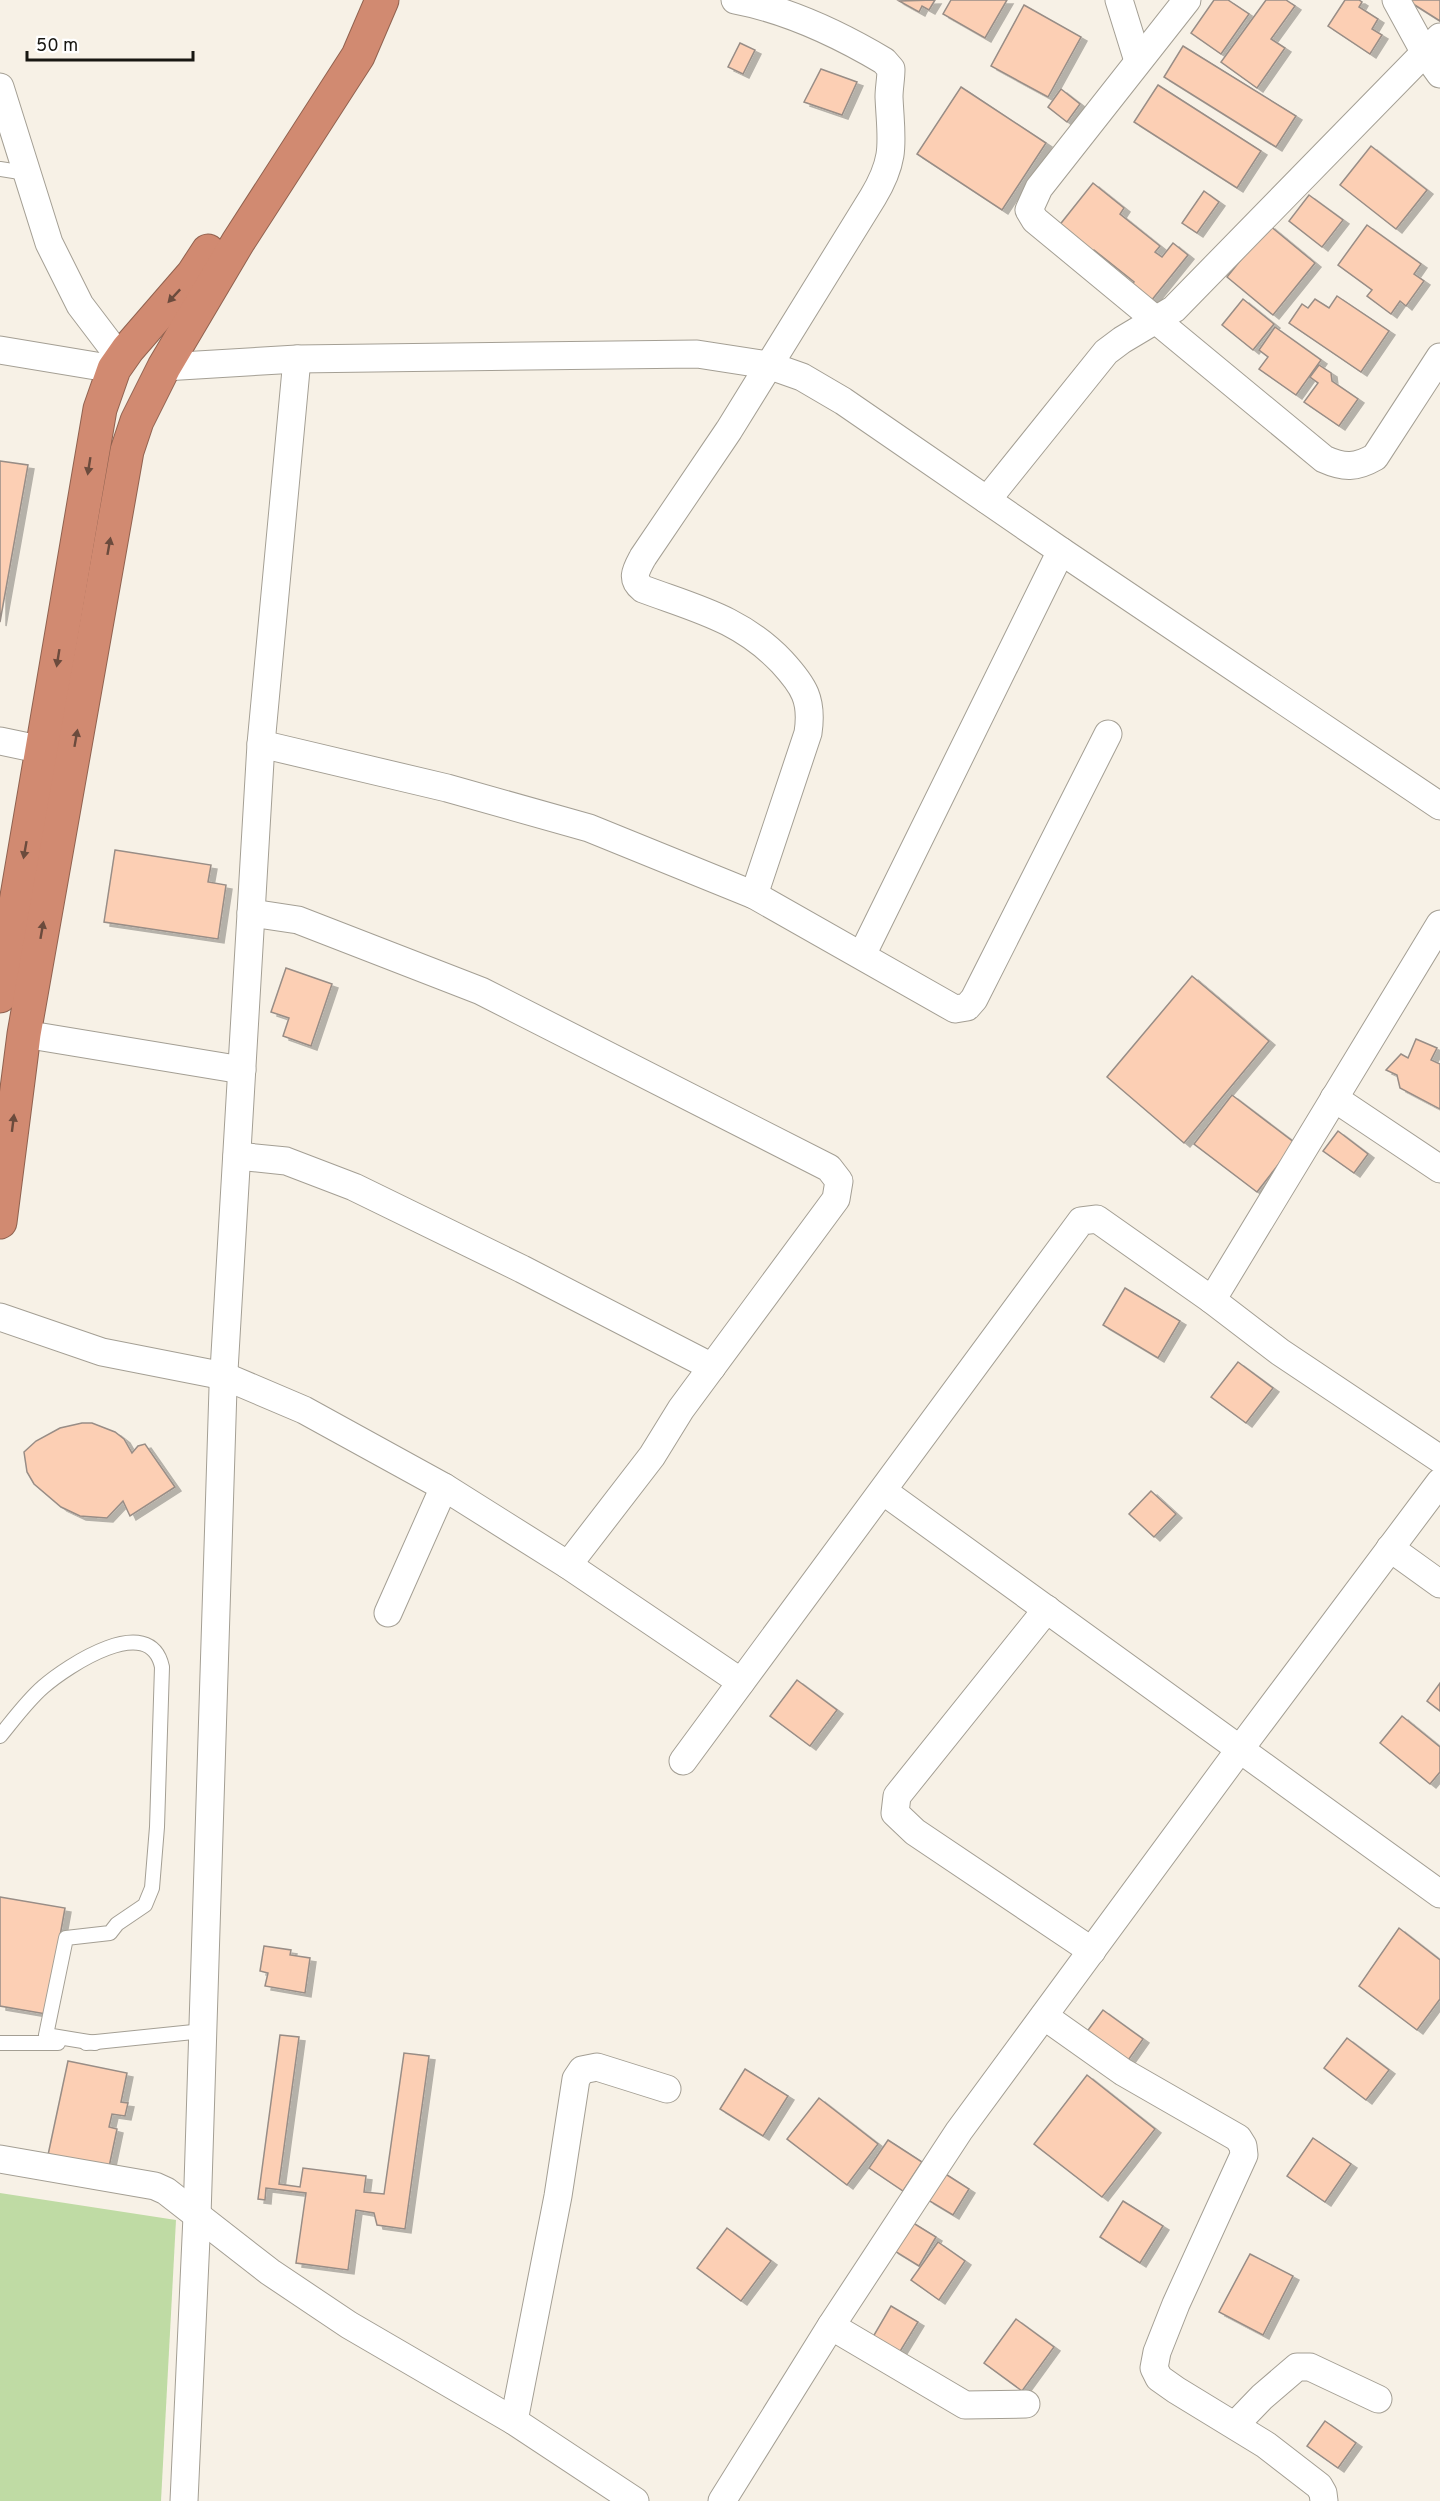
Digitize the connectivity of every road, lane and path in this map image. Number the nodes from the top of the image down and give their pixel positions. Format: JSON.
{"nodes":[{"id":1,"x":364,"y":0,"type":"edge"},
{"id":2,"x":382,"y":0,"type":"edge"},
{"id":3,"x":735,"y":0,"type":"edge"},
{"id":4,"x":1119,"y":0,"type":"edge"},
{"id":5,"x":1187,"y":0,"type":"edge"},
{"id":6,"x":1396,"y":0,"type":"edge"},
{"id":7,"x":1435,"y":55,"type":"edge"},
{"id":8,"x":1138,"y":61,"type":"junction"},
{"id":9,"x":0,"y":87,"type":"edge"},
{"id":10,"x":13,"y":171,"type":"edge"},
{"id":11,"x":1158,"y":320,"type":"junction"},
{"id":12,"x":0,"y":350,"type":"edge"},
{"id":13,"x":1440,"y":357,"type":"edge"},
{"id":14,"x":297,"y":360,"type":"junction"},
{"id":15,"x":117,"y":364,"type":"junction"},
{"id":16,"x":768,"y":365,"type":"junction"},
{"id":17,"x":164,"y":366,"type":"junction"},
{"id":18,"x":987,"y":500,"type":"junction"},
{"id":19,"x":1061,"y":551,"type":"junction"},
{"id":20,"x":1108,"y":734,"type":"dead end"},
{"id":21,"x":0,"y":741,"type":"edge"},
{"id":22,"x":261,"y":744,"type":"junction"},
{"id":23,"x":43,"y":750,"type":"junction"},
{"id":24,"x":1440,"y":806,"type":"edge"},
{"id":25,"x":754,"y":895,"type":"junction"},
{"id":26,"x":251,"y":913,"type":"junction"},
{"id":27,"x":1440,"y":924,"type":"edge"},
{"id":28,"x":862,"y":955,"type":"junction"},
{"id":29,"x":0,"y":996,"type":"edge"},
{"id":30,"x":24,"y":1034,"type":"junction"},
{"id":31,"x":242,"y":1070,"type":"junction"},
{"id":32,"x":1334,"y":1098,"type":"junction"},
{"id":33,"x":237,"y":1156,"type":"junction"},
{"id":34,"x":1440,"y":1169,"type":"edge"},
{"id":35,"x":0,"y":1222,"type":"edge"},
{"id":36,"x":1212,"y":1300,"type":"junction"},
{"id":37,"x":0,"y":1317,"type":"edge"},
{"id":38,"x":712,"y":1367,"type":"junction"},
{"id":39,"x":224,"y":1376,"type":"junction"},
{"id":40,"x":1440,"y":1459,"type":"edge"},
{"id":41,"x":1440,"y":1482,"type":"edge"},
{"id":42,"x":444,"y":1487,"type":"junction"},
{"id":43,"x":884,"y":1491,"type":"junction"},
{"id":44,"x":1390,"y":1548,"type":"junction"},
{"id":45,"x":568,"y":1564,"type":"junction"},
{"id":46,"x":1440,"y":1584,"type":"edge"},
{"id":47,"x":1047,"y":1609,"type":"junction"},
{"id":48,"x":388,"y":1613,"type":"dead end"},
{"id":49,"x":741,"y":1682,"type":"junction"},
{"id":50,"x":0,"y":1736,"type":"edge"},
{"id":51,"x":1240,"y":1749,"type":"junction"},
{"id":52,"x":682,"y":1761,"type":"dead end"},
{"id":53,"x":1440,"y":1894,"type":"edge"},
{"id":54,"x":1092,"y":1951,"type":"junction"},
{"id":55,"x":1044,"y":2016,"type":"junction"},
{"id":56,"x":203,"y":2031,"type":"junction"},
{"id":57,"x":0,"y":2043,"type":"edge"},
{"id":58,"x":95,"y":2043,"type":"junction"},
{"id":59,"x":667,"y":2089,"type":"dead end"},
{"id":60,"x":0,"y":2158,"type":"edge"},
{"id":61,"x":198,"y":2216,"type":"junction"},
{"id":62,"x":831,"y":2326,"type":"junction"},
{"id":63,"x":1378,"y":2399,"type":"dead end"},
{"id":64,"x":1026,"y":2404,"type":"dead end"},
{"id":65,"x":514,"y":2421,"type":"junction"},
{"id":66,"x":1235,"y":2425,"type":"junction"},
{"id":67,"x":184,"y":2501,"type":"edge"},
{"id":68,"x":635,"y":2501,"type":"edge"},
{"id":69,"x":722,"y":2501,"type":"edge"},
{"id":70,"x":1324,"y":2501,"type":"edge"}],
"edges":[{"from":1,"to":15,"type":"highway","one_way":true},
{"from":2,"to":17,"type":"highway"},
{"from":3,"to":16,"type":"street"},
{"from":4,"to":8,"type":"street"},
{"from":5,"to":8,"type":"street"},
{"from":6,"to":7,"type":"street"},
{"from":7,"to":11,"type":"street"},
{"from":8,"to":11,"type":"street"},
{"from":9,"to":10,"type":"street"},
{"from":10,"to":15,"type":"street"},
{"from":11,"to":13,"type":"street"},
{"from":11,"to":18,"type":"street"},
{"from":12,"to":15,"type":"street"},
{"from":14,"to":16,"type":"street"},
{"from":14,"to":17,"type":"street"},
{"from":14,"to":22,"type":"street"},
{"from":15,"to":23,"type":"highway","one_way":true},
{"from":16,"to":18,"type":"street"},
{"from":16,"to":25,"type":"street"},
{"from":30,"to":17,"type":"highway","one_way":true},
{"from":18,"to":19,"type":"street"},
{"from":19,"to":24,"type":"street"},
{"from":19,"to":28,"type":"street"},
{"from":20,"to":28,"type":"street"},
{"from":21,"to":23,"type":"street"},
{"from":22,"to":25,"type":"street"},
{"from":22,"to":26,"type":"street"},
{"from":23,"to":29,"type":"highway","one_way":true},
{"from":25,"to":28,"type":"street"},
{"from":26,"to":31,"type":"street"},
{"from":26,"to":38,"type":"street"},
{"from":27,"to":32,"type":"street"},
{"from":30,"to":31,"type":"street"},
{"from":35,"to":30,"type":"highway","one_way":true},
{"from":31,"to":33,"type":"street"},
{"from":32,"to":34,"type":"street"},
{"from":32,"to":36,"type":"street"},
{"from":33,"to":38,"type":"street"},
{"from":33,"to":39,"type":"street"},
{"from":36,"to":40,"type":"street"},
{"from":36,"to":43,"type":"street"},
{"from":37,"to":39,"type":"street"},
{"from":38,"to":45,"type":"street"},
{"from":39,"to":42,"type":"street"},
{"from":39,"to":56,"type":"street"},
{"from":41,"to":44,"type":"street"},
{"from":42,"to":45,"type":"street"},
{"from":42,"to":48,"type":"street"},
{"from":43,"to":47,"type":"street"},
{"from":43,"to":49,"type":"street"},
{"from":44,"to":46,"type":"street"},
{"from":44,"to":51,"type":"street"},
{"from":45,"to":49,"type":"street"},
{"from":47,"to":51,"type":"street"},
{"from":47,"to":54,"type":"street"},
{"from":49,"to":52,"type":"street"},
{"from":50,"to":58,"type":"lane"},
{"from":51,"to":53,"type":"street"},
{"from":51,"to":54,"type":"street"},
{"from":54,"to":55,"type":"street"},
{"from":55,"to":62,"type":"street"},
{"from":55,"to":66,"type":"street"},
{"from":56,"to":58,"type":"lane"},
{"from":56,"to":61,"type":"street"},
{"from":57,"to":58,"type":"lane"},
{"from":59,"to":65,"type":"street"},
{"from":60,"to":61,"type":"street"},
{"from":61,"to":65,"type":"street"},
{"from":61,"to":67,"type":"street"},
{"from":62,"to":64,"type":"street"},
{"from":62,"to":69,"type":"street"},
{"from":63,"to":66,"type":"street"},
{"from":65,"to":68,"type":"street"},
{"from":66,"to":70,"type":"street"}]}
